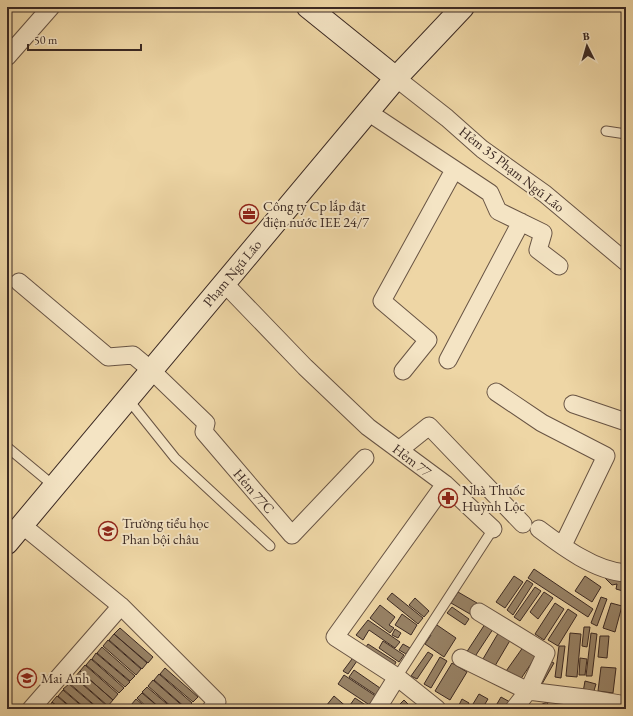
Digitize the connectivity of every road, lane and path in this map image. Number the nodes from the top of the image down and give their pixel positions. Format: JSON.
{"nodes":[{"id":1,"x":51,"y":7,"type":"edge"},
{"id":2,"x":308,"y":7,"type":"edge"},
{"id":3,"x":463,"y":7,"type":"edge"},
{"id":4,"x":7,"y":57,"type":"edge"},
{"id":5,"x":396,"y":78,"type":"junction"},
{"id":6,"x":368,"y":112,"type":"junction"},
{"id":7,"x":606,"y":131,"type":"dead end"},
{"id":8,"x":626,"y":134,"type":"edge"},
{"id":9,"x":454,"y":170,"type":"junction"},
{"id":10,"x":521,"y":222,"type":"junction"},
{"id":11,"x":626,"y":262,"type":"edge"},
{"id":12,"x":559,"y":266,"type":"dead end"},
{"id":13,"x":19,"y":282,"type":"dead end"},
{"id":14,"x":224,"y":283,"type":"junction"},
{"id":15,"x":448,"y":360,"type":"dead end"},
{"id":16,"x":151,"y":370,"type":"junction"},
{"id":17,"x":403,"y":371,"type":"dead end"},
{"id":18,"x":496,"y":392,"type":"dead end"},
{"id":19,"x":127,"y":398,"type":"junction"},
{"id":20,"x":573,"y":404,"type":"dead end"},
{"id":21,"x":626,"y":422,"type":"edge"},
{"id":22,"x":7,"y":447,"type":"edge"},
{"id":23,"x":399,"y":450,"type":"junction"},
{"id":24,"x":365,"y":458,"type":"dead end"},
{"id":25,"x":445,"y":484,"type":"junction"},
{"id":26,"x":54,"y":486,"type":"junction"},
{"id":27,"x":22,"y":525,"type":"junction"},
{"id":28,"x":493,"y":529,"type":"joint"},
{"id":29,"x":7,"y":543,"type":"edge"},
{"id":30,"x":563,"y":545,"type":"junction"},
{"id":31,"x":270,"y":546,"type":"dead end"},
{"id":32,"x":626,"y":573,"type":"edge"},
{"id":33,"x":121,"y":606,"type":"junction"},
{"id":34,"x":479,"y":612,"type":"dead end"},
{"id":35,"x":461,"y":658,"type":"dead end"},
{"id":36,"x":397,"y":677,"type":"junction"},
{"id":37,"x":528,"y":691,"type":"junction"},
{"id":38,"x":585,"y":703,"type":"edge"},
{"id":39,"x":625,"y":706,"type":"edge"},
{"id":40,"x":31,"y":709,"type":"edge"},
{"id":41,"x":211,"y":709,"type":"edge"},
{"id":42,"x":377,"y":709,"type":"edge"},
{"id":43,"x":436,"y":709,"type":"edge"},
{"id":44,"x":514,"y":709,"type":"edge"}],
"edges":[{"from":1,"to":4,"type":"street"},
{"from":2,"to":5,"type":"street"},
{"from":3,"to":5,"type":"street","name":"Phạm Ngũ Lão"},
{"from":5,"to":6,"type":"street","name":"Phạm Ngũ Lão"},
{"from":5,"to":11,"type":"street","name":"Hẻm 35 Phạm Ngũ Lão"},
{"from":6,"to":9,"type":"street"},
{"from":6,"to":14,"type":"street","name":"Phạm Ngũ Lão"},
{"from":7,"to":8,"type":"lane"},
{"from":9,"to":10,"type":"street"},
{"from":9,"to":17,"type":"street"},
{"from":10,"to":12,"type":"street"},
{"from":10,"to":15,"type":"street"},
{"from":13,"to":16,"type":"street"},
{"from":14,"to":16,"type":"street","name":"Phạm Ngũ Lão"},
{"from":14,"to":23,"type":"street","name":"Hẻm 77"},
{"from":16,"to":19,"type":"street","name":"Phạm Ngũ Lão"},
{"from":16,"to":24,"type":"street","name":"Hẻm 77C"},
{"from":18,"to":30,"type":"street"},
{"from":19,"to":26,"type":"street","name":"Phạm Ngũ Lão"},
{"from":19,"to":31,"type":"lane"},
{"from":20,"to":21,"type":"street"},
{"from":22,"to":26,"type":"lane"},
{"from":23,"to":25,"type":"street","name":"Hẻm 77"},
{"from":23,"to":30,"type":"street"},
{"from":25,"to":28,"type":"street","name":"Hẻm 77"},
{"from":25,"to":36,"type":"street"},
{"from":26,"to":27,"type":"street","name":"Phạm Ngũ Lão"},
{"from":27,"to":29,"type":"street","name":"Phạm Ngũ Lão"},
{"from":27,"to":33,"type":"street"},
{"from":28,"to":36,"type":"lane","name":"Hẻm 77"},
{"from":30,"to":32,"type":"street"},
{"from":33,"to":40,"type":"street"},
{"from":33,"to":41,"type":"street"},
{"from":34,"to":37,"type":"street"},
{"from":35,"to":37,"type":"street"},
{"from":36,"to":42,"type":"street"},
{"from":36,"to":43,"type":"street"},
{"from":37,"to":38,"type":"street"},
{"from":37,"to":44,"type":"street"},
{"from":38,"to":39,"type":"street"}]}
